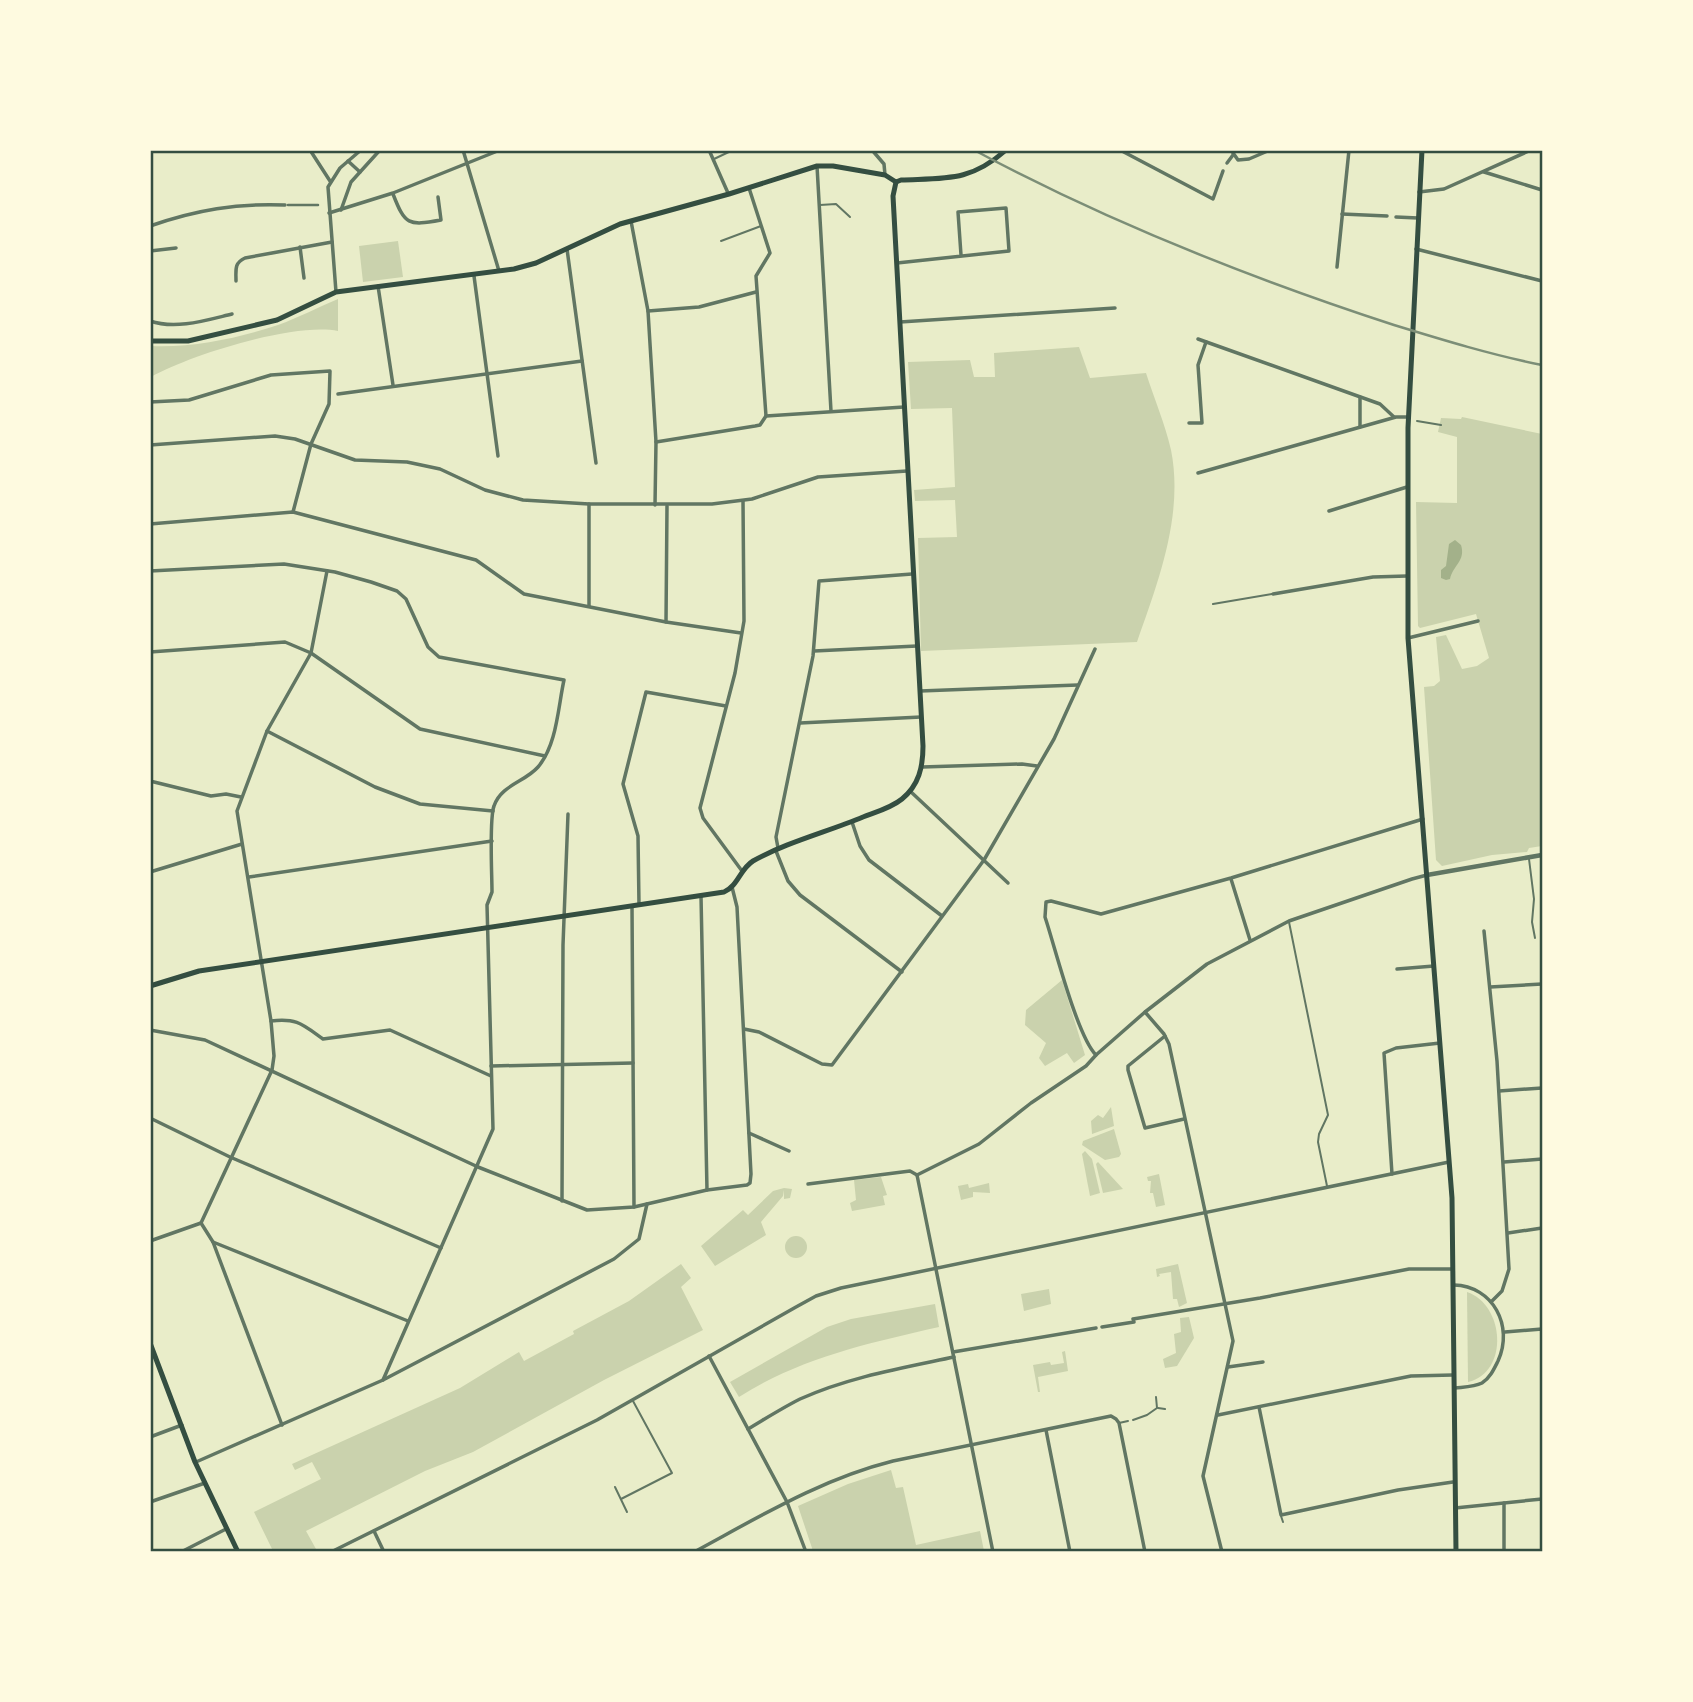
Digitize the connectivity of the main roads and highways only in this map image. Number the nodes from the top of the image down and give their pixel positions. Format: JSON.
{"nodes":[{"id":1,"x":1006,"y":150,"type":"edge"},
{"id":2,"x":1422,"y":150,"type":"edge"},
{"id":3,"x":896,"y":182,"type":"junction"},
{"id":4,"x":150,"y":341,"type":"edge"},
{"id":5,"x":150,"y":986,"type":"edge"},
{"id":6,"x":150,"y":1343,"type":"edge"},
{"id":7,"x":238,"y":1552,"type":"edge"},
{"id":8,"x":1456,"y":1552,"type":"edge"}],
"edges":[{"from":1,"to":3,"type":"main road"},
{"from":2,"to":8,"type":"main road"},
{"from":3,"to":4,"type":"main road"},
{"from":3,"to":5,"type":"main road"},
{"from":6,"to":7,"type":"main road"}]}
